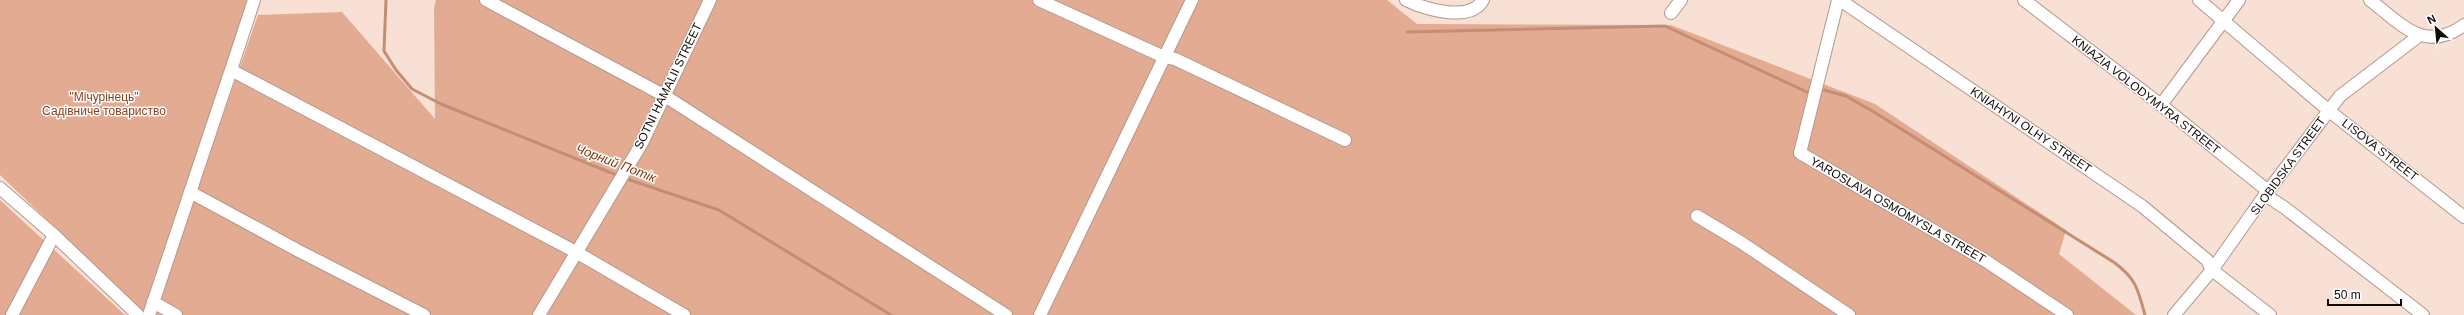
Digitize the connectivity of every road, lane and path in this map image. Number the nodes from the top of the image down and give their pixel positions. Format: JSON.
{"nodes":[{"id":1,"x":254,"y":0,"type":"edge"},
{"id":2,"x":486,"y":0,"type":"edge"},
{"id":3,"x":710,"y":0,"type":"edge"},
{"id":4,"x":1039,"y":0,"type":"edge"},
{"id":5,"x":1192,"y":0,"type":"edge"},
{"id":6,"x":1406,"y":0,"type":"edge"},
{"id":7,"x":1483,"y":0,"type":"edge"},
{"id":8,"x":1680,"y":0,"type":"edge"},
{"id":9,"x":1839,"y":0,"type":"edge"},
{"id":10,"x":2024,"y":0,"type":"edge"},
{"id":11,"x":2199,"y":0,"type":"edge"},
{"id":12,"x":2239,"y":0,"type":"edge"},
{"id":13,"x":2370,"y":0,"type":"edge"},
{"id":14,"x":1671,"y":13,"type":"dead end"},
{"id":15,"x":2223,"y":22,"type":"junction"},
{"id":16,"x":2464,"y":25,"type":"edge"},
{"id":17,"x":2420,"y":35,"type":"junction"},
{"id":18,"x":1164,"y":57,"type":"junction"},
{"id":19,"x":231,"y":70,"type":"junction"},
{"id":20,"x":666,"y":96,"type":"junction"},
{"id":21,"x":2161,"y":105,"type":"junction"},
{"id":22,"x":2328,"y":110,"type":"junction"},
{"id":23,"x":1345,"y":140,"type":"dead end"},
{"id":24,"x":0,"y":188,"type":"edge"},
{"id":25,"x":190,"y":192,"type":"junction"},
{"id":26,"x":2266,"y":193,"type":"junction"},
{"id":27,"x":1697,"y":216,"type":"dead end"},
{"id":28,"x":2464,"y":216,"type":"edge"},
{"id":29,"x":54,"y":235,"type":"junction"},
{"id":30,"x":576,"y":252,"type":"junction"},
{"id":31,"x":2212,"y":270,"type":"junction"},
{"id":32,"x":153,"y":302,"type":"junction"},
{"id":33,"x":126,"y":310,"type":"edge"},
{"id":34,"x":12,"y":315,"type":"edge"},
{"id":35,"x":138,"y":315,"type":"edge"},
{"id":36,"x":149,"y":315,"type":"edge"},
{"id":37,"x":176,"y":315,"type":"edge"},
{"id":38,"x":424,"y":315,"type":"edge"},
{"id":39,"x":539,"y":315,"type":"edge"},
{"id":40,"x":684,"y":315,"type":"edge"},
{"id":41,"x":1006,"y":315,"type":"edge"},
{"id":42,"x":1040,"y":315,"type":"edge"},
{"id":43,"x":1849,"y":315,"type":"edge"},
{"id":44,"x":2067,"y":315,"type":"edge"},
{"id":45,"x":2174,"y":315,"type":"edge"},
{"id":46,"x":2270,"y":315,"type":"edge"},
{"id":47,"x":2423,"y":315,"type":"edge"}],
"edges":[{"from":1,"to":19,"type":"street"},
{"from":2,"to":20,"type":"street"},
{"from":3,"to":20,"type":"street","name":"SOTNI HAMALII STREET"},
{"from":4,"to":18,"type":"street"},
{"from":5,"to":18,"type":"street"},
{"from":6,"to":7,"type":"street"},
{"from":8,"to":14,"type":"street"},
{"from":9,"to":31,"type":"street","name":"KNIAHYNI OLHY STREET"},
{"from":9,"to":44,"type":"street","name":"YAROSLAVA OSMOMYSLA STREET"},
{"from":10,"to":21,"type":"street","name":"KNIAZIA VOLODYMYRA STREET"},
{"from":11,"to":15,"type":"street","name":"LISOVA STREET"},
{"from":12,"to":15,"type":"street"},
{"from":13,"to":17,"type":"street"},
{"from":15,"to":21,"type":"street"},
{"from":15,"to":22,"type":"street","name":"LISOVA STREET"},
{"from":16,"to":17,"type":"street"},
{"from":17,"to":22,"type":"street","name":"SLOBIDSKA STREET"},
{"from":18,"to":23,"type":"street"},
{"from":18,"to":42,"type":"street"},
{"from":19,"to":25,"type":"street"},
{"from":19,"to":30,"type":"street"},
{"from":20,"to":30,"type":"street","name":"SOTNI HAMALII STREET"},
{"from":20,"to":41,"type":"street"},
{"from":21,"to":26,"type":"street","name":"KNIAZIA VOLODYMYRA STREET"},
{"from":22,"to":26,"type":"street","name":"SLOBIDSKA STREET"},
{"from":22,"to":28,"type":"street","name":"LISOVA STREET"},
{"from":24,"to":29,"type":"street"},
{"from":25,"to":32,"type":"street"},
{"from":25,"to":38,"type":"street"},
{"from":26,"to":31,"type":"street","name":"SLOBIDSKA STREET"},
{"from":26,"to":47,"type":"street","name":"KNIAZIA VOLODYMYRA STREET"},
{"from":27,"to":43,"type":"street"},
{"from":29,"to":33,"type":"street"},
{"from":29,"to":34,"type":"street"},
{"from":30,"to":39,"type":"street","name":"SOTNI HAMALII STREET"},
{"from":30,"to":40,"type":"street"},
{"from":31,"to":45,"type":"street","name":"SLOBIDSKA STREET"},
{"from":31,"to":46,"type":"street","name":"KNIAHYNI OLHY STREET"},
{"from":32,"to":36,"type":"street"},
{"from":32,"to":37,"type":"street"},
{"from":33,"to":35,"type":"street"}]}
